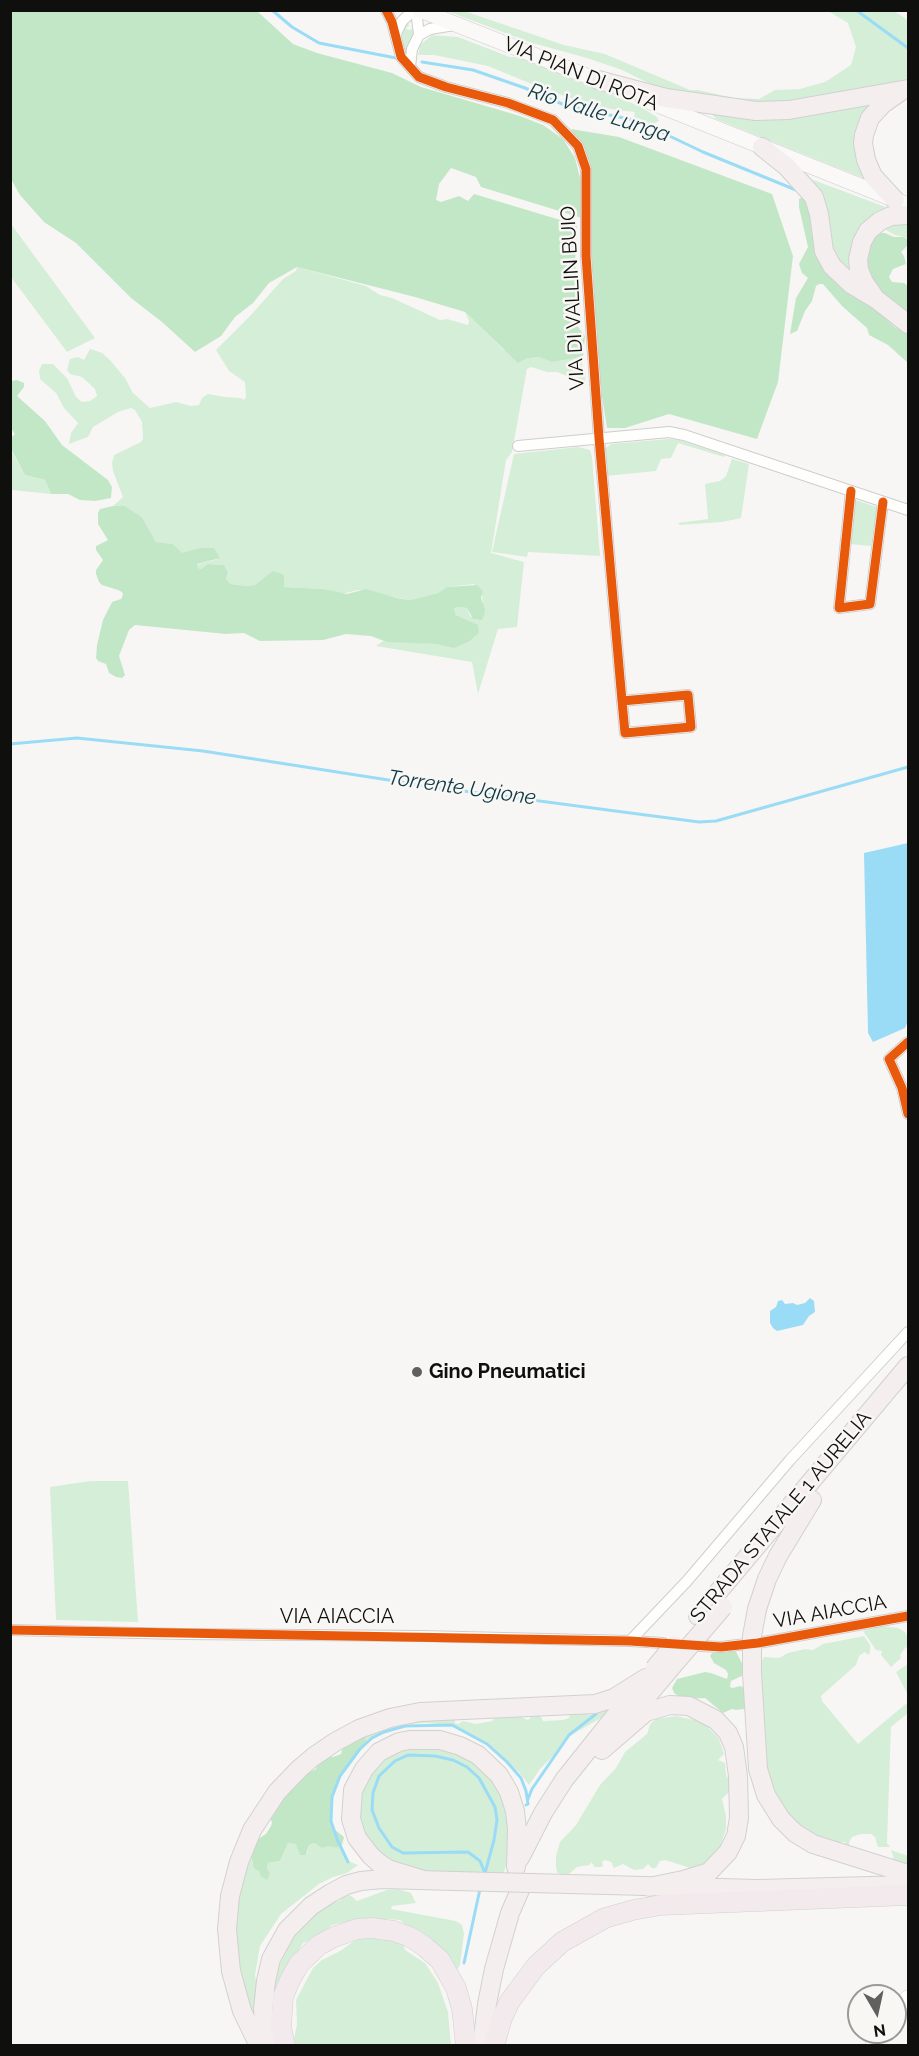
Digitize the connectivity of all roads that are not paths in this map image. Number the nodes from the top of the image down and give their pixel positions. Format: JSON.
{"nodes":[{"id":1,"x":386,"y":10,"type":"edge"},
{"id":2,"x":416,"y":10,"type":"edge"},
{"id":3,"x":455,"y":25,"type":"junction"},
{"id":4,"x":396,"y":34,"type":"junction"},
{"id":5,"x":418,"y":35,"type":"junction"},
{"id":6,"x":410,"y":68,"type":"junction"},
{"id":7,"x":598,"y":80,"type":"junction"},
{"id":8,"x":906,"y":89,"type":"edge"},
{"id":9,"x":762,"y":147,"type":"junction"},
{"id":10,"x":902,"y":203,"type":"edge"},
{"id":11,"x":909,"y":215,"type":"edge"},
{"id":12,"x":876,"y":299,"type":"junction"},
{"id":13,"x":909,"y":324,"type":"edge"},
{"id":14,"x":599,"y":438,"type":"junction"},
{"id":15,"x":518,"y":446,"type":"dead end"},
{"id":16,"x":851,"y":492,"type":"junction"},
{"id":17,"x":883,"y":502,"type":"junction"},
{"id":18,"x":909,"y":510,"type":"edge"},
{"id":19,"x":622,"y":701,"type":"junction"},
{"id":20,"x":907,"y":1043,"type":"edge"},
{"id":21,"x":909,"y":1114,"type":"edge"},
{"id":22,"x":909,"y":1332,"type":"edge"},
{"id":23,"x":909,"y":1366,"type":"edge"},
{"id":24,"x":909,"y":1384,"type":"edge"},
{"id":25,"x":812,"y":1500,"type":"junction"},
{"id":26,"x":909,"y":1616,"type":"edge"},
{"id":27,"x":10,"y":1630,"type":"edge"},
{"id":28,"x":630,"y":1641,"type":"junction"},
{"id":29,"x":663,"y":1643,"type":"dead end"},
{"id":30,"x":700,"y":1646,"type":"dead end"},
{"id":31,"x":656,"y":1672,"type":"junction"},
{"id":32,"x":602,"y":1750,"type":"junction"},
{"id":33,"x":909,"y":1874,"type":"edge"},
{"id":34,"x":516,"y":1879,"type":"junction"},
{"id":35,"x":424,"y":1880,"type":"junction"},
{"id":36,"x":909,"y":1885,"type":"edge"},
{"id":37,"x":649,"y":1887,"type":"junction"},
{"id":38,"x":909,"y":1895,"type":"edge"},
{"id":39,"x":264,"y":1995,"type":"junction"},
{"id":40,"x":259,"y":2046,"type":"edge"},
{"id":41,"x":271,"y":2046,"type":"edge"},
{"id":42,"x":277,"y":2046,"type":"edge"},
{"id":43,"x":285,"y":2046,"type":"edge"},
{"id":44,"x":466,"y":2046,"type":"edge"},
{"id":45,"x":471,"y":2046,"type":"edge"},
{"id":46,"x":482,"y":2046,"type":"edge"},
{"id":47,"x":494,"y":2046,"type":"edge"}],
"edges":[{"from":1,"to":4,"type":"street"},
{"from":2,"to":3,"type":"main road","name":"VIA PIAN DI ROTA"},
{"from":2,"to":4,"type":"street"},
{"from":2,"to":5,"type":"street"},
{"from":3,"to":5,"type":"street"},
{"from":3,"to":7,"type":"main road","name":"VIA PIAN DI ROTA"},
{"from":4,"to":6,"type":"street"},
{"from":5,"to":6,"type":"street"},
{"from":6,"to":14,"type":"street","name":"VIA DI VALLIN BUIO"},
{"from":7,"to":8,"type":"highway"},
{"from":7,"to":9,"type":"main road","name":"VIA PIAN DI ROTA"},
{"from":8,"to":10,"type":"highway"},
{"from":9,"to":10,"type":"main road","name":"VIA PIAN DI ROTA"},
{"from":9,"to":12,"type":"highway"},
{"from":11,"to":12,"type":"highway"},
{"from":12,"to":13,"type":"highway"},
{"from":14,"to":15,"type":"street"},
{"from":14,"to":16,"type":"street"},
{"from":14,"to":19,"type":"street","name":"VIA DI VALLIN BUIO"},
{"from":16,"to":17,"type":"street"},
{"from":16,"to":17,"type":"street"},
{"from":17,"to":18,"type":"street"},
{"from":19,"to":19,"type":"street","name":"VIA DI VALLIN BUIO"},
{"from":20,"to":21,"type":"street"},
{"from":22,"to":28,"type":"street"},
{"from":23,"to":31,"type":"highway","name":"STRADA STATALE 1 AURELIA","bridge":true},
{"from":24,"to":25,"type":"highway","name":"STRADA STATALE 1 AURELIA"},
{"from":25,"to":31,"type":"highway","name":"STRADA STATALE 1 AURELIA","bridge":true},
{"from":25,"to":33,"type":"highway","bridge":true},
{"from":26,"to":30,"type":"street","name":"VIA AIACCIA"},
{"from":27,"to":28,"type":"street","name":"VIA AIACCIA"},
{"from":28,"to":29,"type":"street","name":"VIA AIACCIA"},
{"from":31,"to":32,"type":"highway","name":"STRADA STATALE 1 AURELIA"},
{"from":31,"to":34,"type":"highway","name":"STRADA STATALE 1 AURELIA"},
{"from":31,"to":40,"type":"highway"},
{"from":32,"to":34,"type":"highway","name":"STRADA STATALE 1 AURELIA"},
{"from":32,"to":37,"type":"highway"},
{"from":34,"to":35,"type":"highway"},
{"from":34,"to":45,"type":"highway","name":"STRADA STATALE 1 AURELIA"},
{"from":34,"to":46,"type":"highway","name":"STRADA STATALE 1 AURELIA"},
{"from":35,"to":37,"type":"highway","bridge":true},
{"from":35,"to":39,"type":"highway"},
{"from":36,"to":37,"type":"highway"},
{"from":38,"to":47,"type":"highway"},
{"from":39,"to":41,"type":"highway"},
{"from":39,"to":42,"type":"highway"},
{"from":43,"to":44,"type":"highway"}]}
